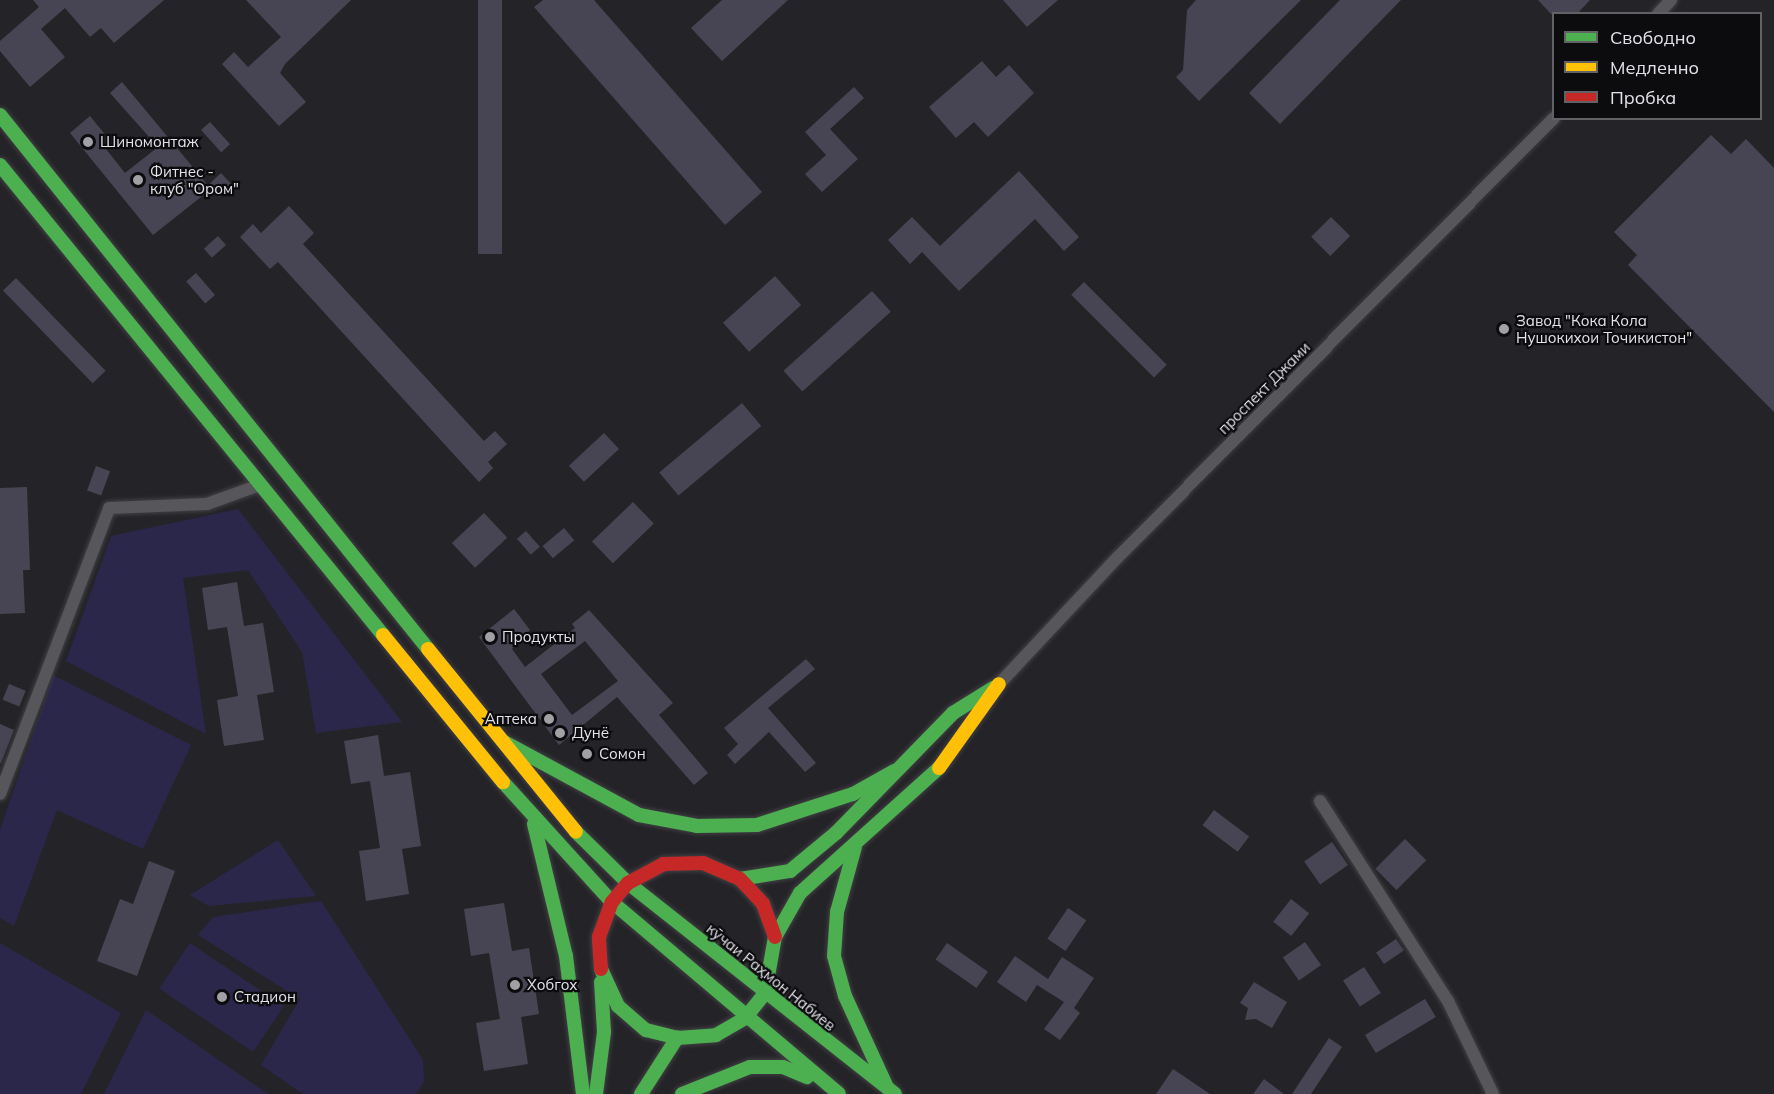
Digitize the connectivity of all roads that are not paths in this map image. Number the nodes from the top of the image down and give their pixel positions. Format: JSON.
{"nodes":[{"id":1,"x":1671,"y":0,"type":"edge"},
{"id":2,"x":1660,"y":12,"type":"edge"},
{"id":3,"x":0,"y":115,"type":"edge"},
{"id":4,"x":1552,"y":120,"type":"edge"},
{"id":5,"x":0,"y":165,"type":"edge"},
{"id":6,"x":257,"y":486,"type":"junction"},
{"id":7,"x":999,"y":684,"type":"junction"},
{"id":8,"x":484,"y":721,"type":"junction"},
{"id":9,"x":467,"y":736,"type":"junction"},
{"id":10,"x":499,"y":739,"type":"junction"},
{"id":11,"x":894,"y":771,"type":"junction"},
{"id":12,"x":0,"y":794,"type":"edge"},
{"id":13,"x":1320,"y":801,"type":"dead end"},
{"id":14,"x":532,"y":818,"type":"junction"},
{"id":15,"x":855,"y":847,"type":"junction"},
{"id":16,"x":740,"y":879,"type":"junction"},
{"id":17,"x":628,"y":884,"type":"junction"},
{"id":18,"x":612,"y":902,"type":"junction"},
{"id":19,"x":775,"y":937,"type":"junction"},
{"id":20,"x":601,"y":974,"type":"junction"},
{"id":21,"x":765,"y":993,"type":"junction"},
{"id":22,"x":745,"y":1018,"type":"junction"},
{"id":23,"x":677,"y":1038,"type":"junction"},
{"id":24,"x":834,"y":1090,"type":"edge"},
{"id":25,"x":892,"y":1092,"type":"edge"},
{"id":26,"x":583,"y":1094,"type":"edge"},
{"id":27,"x":596,"y":1094,"type":"edge"},
{"id":28,"x":641,"y":1094,"type":"edge"},
{"id":29,"x":682,"y":1094,"type":"edge"},
{"id":30,"x":1492,"y":1094,"type":"edge"}],
"edges":[{"from":1,"to":2,"type":"street"},
{"from":3,"to":8,"type":"main road","name":"кӯчаи Раҳмон Набиев"},
{"from":4,"to":7,"type":"street","name":"проспект Джами"},
{"from":5,"to":6,"type":"main road"},
{"from":6,"to":9,"type":"main road"},
{"from":6,"to":12,"type":"street"},
{"from":7,"to":11,"type":"main road"},
{"from":7,"to":15,"type":"main road"},
{"from":8,"to":9,"type":"main road"},
{"from":8,"to":10,"type":"main road","name":"кӯчаи Раҳмон Набиев"},
{"from":9,"to":14,"type":"main road"},
{"from":10,"to":11,"type":"main road"},
{"from":10,"to":17,"type":"main road","name":"кӯчаи Раҳмон Набиев"},
{"from":11,"to":16,"type":"main road"},
{"from":13,"to":30,"type":"street"},
{"from":14,"to":18,"type":"main road"},
{"from":14,"to":26,"type":"main road"},
{"from":15,"to":19,"type":"main road"},
{"from":15,"to":25,"type":"main road"},
{"from":16,"to":17,"type":"main road"},
{"from":16,"to":19,"type":"main road"},
{"from":17,"to":18,"type":"main road"},
{"from":17,"to":21,"type":"main road","name":"кӯчаи Раҳмон Набиев"},
{"from":18,"to":20,"type":"main road"},
{"from":18,"to":22,"type":"main road"},
{"from":19,"to":21,"type":"main road"},
{"from":20,"to":23,"type":"main road"},
{"from":20,"to":27,"type":"main road"},
{"from":21,"to":22,"type":"main road"},
{"from":21,"to":25,"type":"main road","name":"кӯчаи Раҳмон Набиев"},
{"from":22,"to":23,"type":"main road"},
{"from":22,"to":24,"type":"main road"},
{"from":23,"to":28,"type":"main road"},
{"from":24,"to":29,"type":"main road"}]}
